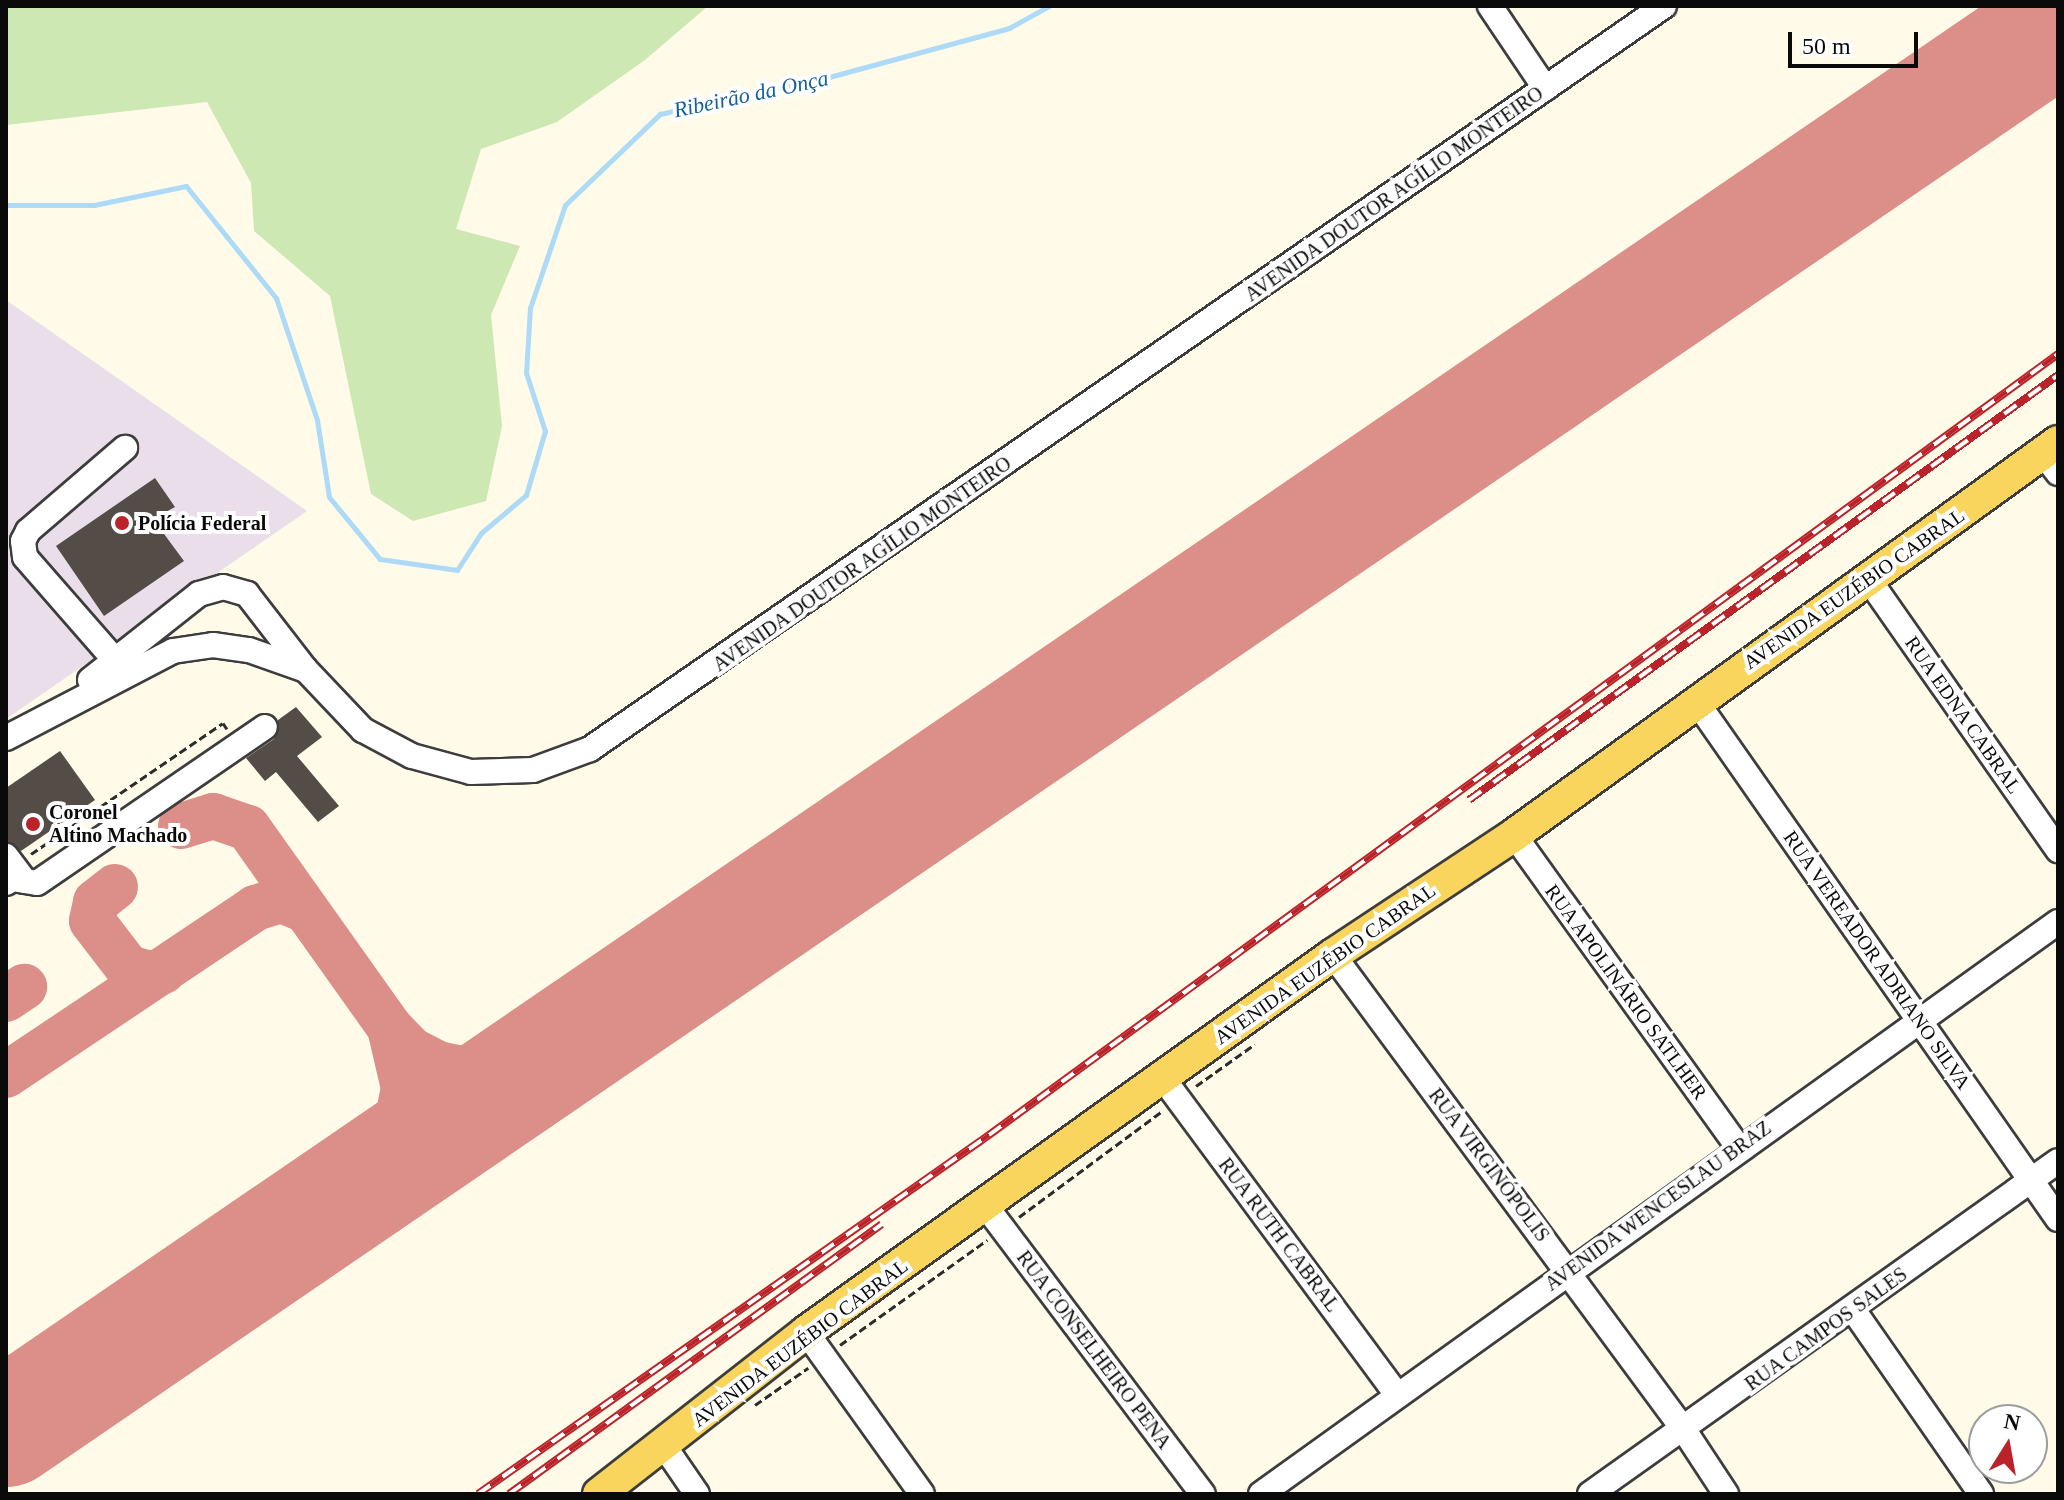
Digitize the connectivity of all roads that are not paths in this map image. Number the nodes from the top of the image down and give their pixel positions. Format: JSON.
{"nodes":[{"id":1,"x":1490,"y":6,"type":"edge"},
{"id":2,"x":1664,"y":6,"type":"edge"},
{"id":3,"x":1545,"y":88,"type":"junction"},
{"id":4,"x":125,"y":448,"type":"dead end"},
{"id":5,"x":2053,"y":456,"type":"edge"},
{"id":6,"x":1869,"y":580,"type":"junction"},
{"id":7,"x":114,"y":659,"type":"junction"},
{"id":8,"x":306,"y":670,"type":"junction"},
{"id":9,"x":1696,"y":701,"type":"junction"},
{"id":10,"x":51,"y":712,"type":"junction"},
{"id":11,"x":265,"y":727,"type":"dead end"},
{"id":12,"x":6,"y":738,"type":"edge"},
{"id":13,"x":1514,"y":835,"type":"junction"},
{"id":14,"x":2058,"y":850,"type":"edge"},
{"id":15,"x":12,"y":871,"type":"edge"},
{"id":16,"x":2058,"y":922,"type":"edge"},
{"id":17,"x":1333,"y":955,"type":"junction"},
{"id":18,"x":1920,"y":1020,"type":"junction"},
{"id":19,"x":1162,"y":1077,"type":"junction"},
{"id":20,"x":1739,"y":1148,"type":"junction"},
{"id":21,"x":2058,"y":1161,"type":"edge"},
{"id":22,"x":2029,"y":1181,"type":"junction"},
{"id":23,"x":985,"y":1205,"type":"junction"},
{"id":24,"x":2058,"y":1219,"type":"edge"},
{"id":25,"x":1567,"y":1271,"type":"junction"},
{"id":26,"x":1854,"y":1311,"type":"junction"},
{"id":27,"x":806,"y":1332,"type":"junction"},
{"id":28,"x":1396,"y":1393,"type":"junction"},
{"id":29,"x":1684,"y":1430,"type":"junction"},
{"id":30,"x":664,"y":1446,"type":"junction"},
{"id":31,"x":599,"y":1494,"type":"edge"},
{"id":32,"x":697,"y":1494,"type":"edge"},
{"id":33,"x":922,"y":1494,"type":"edge"},
{"id":34,"x":1203,"y":1494,"type":"edge"},
{"id":35,"x":1261,"y":1494,"type":"edge"},
{"id":36,"x":1590,"y":1494,"type":"edge"},
{"id":37,"x":1726,"y":1494,"type":"edge"},
{"id":38,"x":1981,"y":1494,"type":"edge"}],
"edges":[{"from":1,"to":3,"type":"street"},
{"from":2,"to":3,"type":"street","name":"AVENIDA DOUTOR AGÍLIO MONTEIRO"},
{"from":3,"to":8,"type":"street","name":"AVENIDA DOUTOR AGÍLIO MONTEIRO"},
{"from":4,"to":7,"type":"street"},
{"from":5,"to":6,"type":"main road","name":"AVENIDA EUZÉBIO CABRAL"},
{"from":6,"to":9,"type":"main road","name":"AVENIDA EUZÉBIO CABRAL"},
{"from":6,"to":14,"type":"street","name":"RUA EDNA CABRAL"},
{"from":7,"to":8,"type":"street"},
{"from":7,"to":10,"type":"street"},
{"from":8,"to":10,"type":"street","name":"AVENIDA DOUTOR AGÍLIO MONTEIRO"},
{"from":9,"to":13,"type":"main road","name":"AVENIDA EUZÉBIO CABRAL"},
{"from":9,"to":18,"type":"street","name":"RUA VEREADOR ADRIANO SILVA"},
{"from":10,"to":12,"type":"street","name":"AVENIDA DOUTOR AGÍLIO MONTEIRO"},
{"from":11,"to":15,"type":"street"},
{"from":13,"to":17,"type":"main road","name":"AVENIDA EUZÉBIO CABRAL"},
{"from":13,"to":20,"type":"street","name":"RUA APOLINÁRIO SATLHER"},
{"from":16,"to":18,"type":"street","name":"AVENIDA WENCESLAU BRAZ"},
{"from":17,"to":19,"type":"main road","name":"AVENIDA EUZÉBIO CABRAL"},
{"from":17,"to":25,"type":"street","name":"RUA VIRGINÓPOLIS"},
{"from":18,"to":20,"type":"street","name":"AVENIDA WENCESLAU BRAZ"},
{"from":18,"to":22,"type":"street","name":"RUA VEREADOR ADRIANO SILVA"},
{"from":19,"to":23,"type":"main road","name":"AVENIDA EUZÉBIO CABRAL"},
{"from":19,"to":28,"type":"street","name":"RUA RUTH CABRAL"},
{"from":20,"to":25,"type":"street","name":"AVENIDA WENCESLAU BRAZ"},
{"from":21,"to":22,"type":"street","name":"RUA CAMPOS SALES"},
{"from":22,"to":24,"type":"street","name":"RUA VEREADOR ADRIANO SILVA"},
{"from":22,"to":26,"type":"street","name":"RUA CAMPOS SALES"},
{"from":23,"to":27,"type":"main road","name":"AVENIDA EUZÉBIO CABRAL"},
{"from":23,"to":34,"type":"street","name":"RUA CONSELHEIRO PENA"},
{"from":25,"to":28,"type":"street","name":"AVENIDA WENCESLAU BRAZ"},
{"from":25,"to":29,"type":"street","name":"RUA VIRGINÓPOLIS"},
{"from":26,"to":29,"type":"street","name":"RUA CAMPOS SALES"},
{"from":26,"to":38,"type":"street"},
{"from":27,"to":30,"type":"main road","name":"AVENIDA EUZÉBIO CABRAL"},
{"from":27,"to":33,"type":"street"},
{"from":28,"to":35,"type":"street","name":"AVENIDA WENCESLAU BRAZ"},
{"from":29,"to":36,"type":"street","name":"RUA CAMPOS SALES"},
{"from":29,"to":37,"type":"street","name":"RUA VIRGINÓPOLIS"},
{"from":30,"to":31,"type":"main road","name":"AVENIDA EUZÉBIO CABRAL"},
{"from":30,"to":32,"type":"street"}]}
